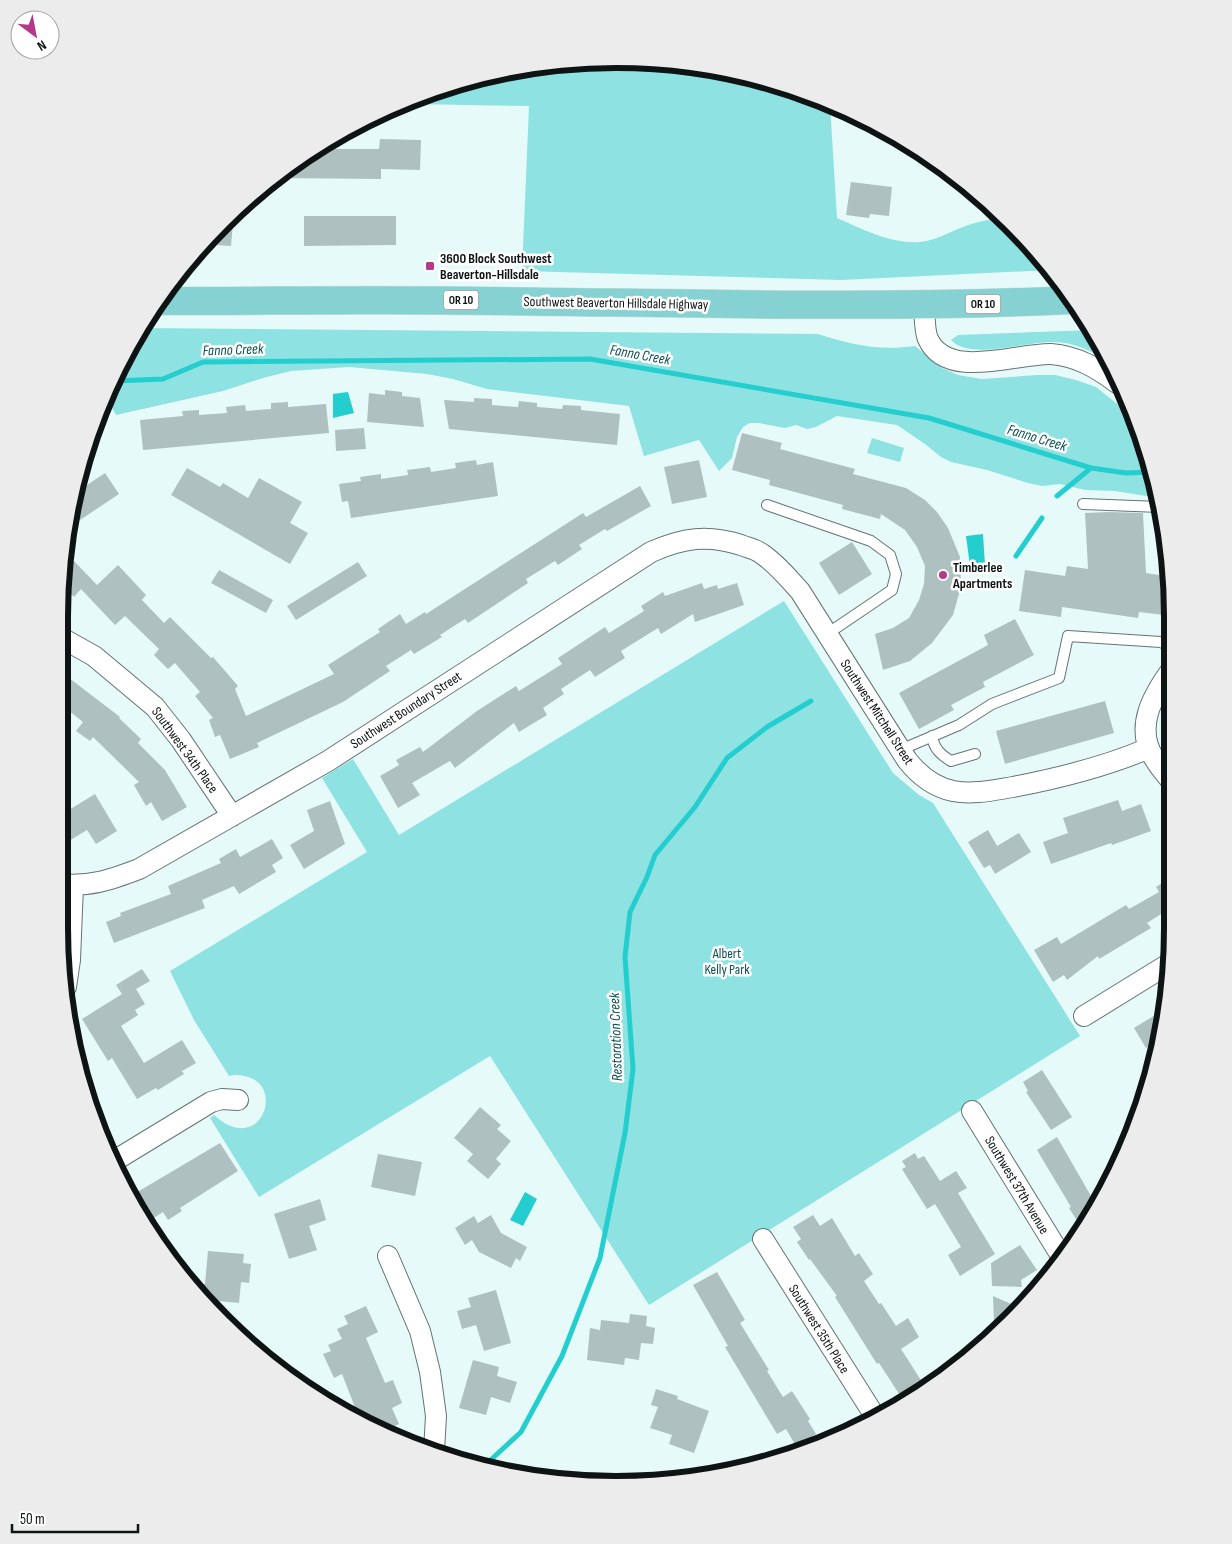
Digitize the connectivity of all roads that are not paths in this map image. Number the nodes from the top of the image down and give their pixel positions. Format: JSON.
{"nodes":[{"id":1,"x":1064,"y":300,"type":"edge"},
{"id":2,"x":167,"y":301,"type":"edge"},
{"id":3,"x":924,"y":305,"type":"junction"},
{"id":4,"x":1111,"y":379,"type":"edge"},
{"id":5,"x":1083,"y":504,"type":"dead end"},
{"id":6,"x":767,"y":505,"type":"dead end"},
{"id":7,"x":1153,"y":507,"type":"edge"},
{"id":8,"x":735,"y":544,"type":"joint"},
{"id":9,"x":828,"y":634,"type":"junction"},
{"id":10,"x":68,"y":641,"type":"edge"},
{"id":11,"x":1164,"y":644,"type":"edge"},
{"id":12,"x":1164,"y":680,"type":"edge"},
{"id":13,"x":932,"y":736,"type":"junction"},
{"id":14,"x":1148,"y":748,"type":"junction"},
{"id":15,"x":900,"y":750,"type":"junction"},
{"id":16,"x":975,"y":754,"type":"dead end"},
{"id":17,"x":1164,"y":772,"type":"edge"},
{"id":18,"x":232,"y":816,"type":"junction"},
{"id":19,"x":68,"y":884,"type":"edge"},
{"id":20,"x":68,"y":922,"type":"edge"},
{"id":21,"x":69,"y":966,"type":"edge"},
{"id":22,"x":1163,"y":967,"type":"edge"},
{"id":23,"x":1084,"y":1016,"type":"dead end"},
{"id":24,"x":238,"y":1100,"type":"dead end"},
{"id":25,"x":972,"y":1110,"type":"dead end"},
{"id":26,"x":118,"y":1158,"type":"edge"},
{"id":27,"x":763,"y":1239,"type":"dead end"},
{"id":28,"x":1058,"y":1252,"type":"edge"},
{"id":29,"x":388,"y":1256,"type":"dead end"},
{"id":30,"x":873,"y":1413,"type":"edge"},
{"id":31,"x":434,"y":1445,"type":"edge"}],
"edges":[{"from":1,"to":3,"type":"main road","name":"Southwest Beaverton Hillsdale Highway","number":"OR 10"},
{"from":2,"to":3,"type":"main road","name":"Southwest Beaverton Hillsdale Highway","number":"OR 10"},
{"from":3,"to":4,"type":"street"},
{"from":5,"to":7,"type":"lane"},
{"from":6,"to":9,"type":"lane"},
{"from":8,"to":9,"type":"street","name":"Southwest Mitchell Street"},
{"from":8,"to":18,"type":"street","name":"Southwest Boundary Street"},
{"from":9,"to":15,"type":"street","name":"Southwest Mitchell Street"},
{"from":10,"to":18,"type":"street","name":"Southwest 34th Place"},
{"from":11,"to":13,"type":"lane"},
{"from":12,"to":14,"type":"street"},
{"from":13,"to":15,"type":"lane"},
{"from":13,"to":16,"type":"lane"},
{"from":14,"to":15,"type":"street","name":"Southwest Mitchell Street"},
{"from":14,"to":17,"type":"street"},
{"from":18,"to":19,"type":"street","name":"Southwest Boundary Street"},
{"from":20,"to":21,"type":"street"},
{"from":22,"to":23,"type":"street"},
{"from":24,"to":26,"type":"street"},
{"from":25,"to":28,"type":"street","name":"Southwest 37th Avenue"},
{"from":27,"to":30,"type":"street","name":"Southwest 35th Place"},
{"from":29,"to":31,"type":"street"}]}
